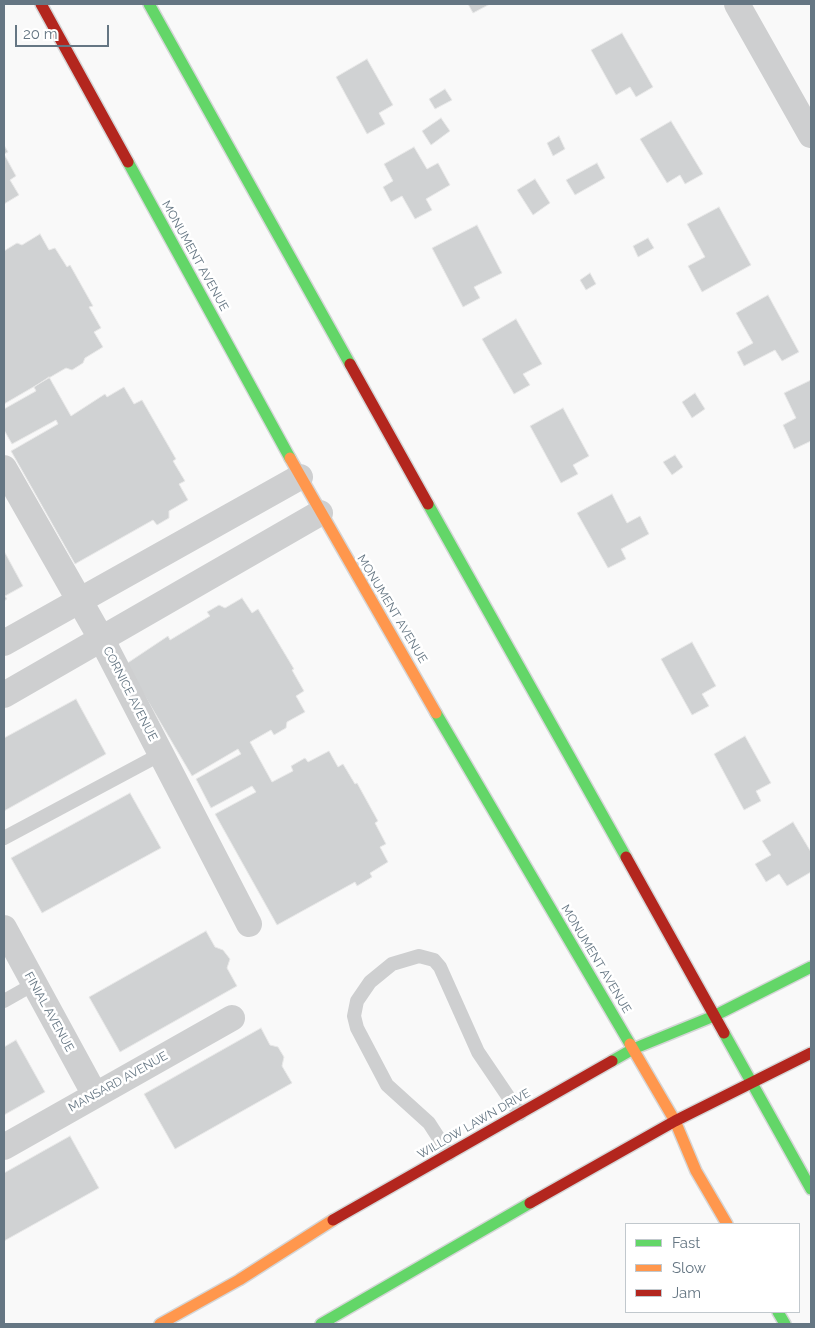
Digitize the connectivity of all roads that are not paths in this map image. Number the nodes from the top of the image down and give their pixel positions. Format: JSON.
{"nodes":[{"id":1,"x":41,"y":4,"type":"edge"},
{"id":2,"x":149,"y":4,"type":"edge"},
{"id":3,"x":737,"y":4,"type":"edge"},
{"id":4,"x":811,"y":135,"type":"edge"},
{"id":5,"x":4,"y":468,"type":"edge"},
{"id":6,"x":300,"y":477,"type":"junction"},
{"id":7,"x":320,"y":514,"type":"junction"},
{"id":8,"x":79,"y":601,"type":"junction"},
{"id":9,"x":102,"y":640,"type":"junction"},
{"id":10,"x":4,"y":643,"type":"edge"},
{"id":11,"x":4,"y":695,"type":"edge"},
{"id":12,"x":161,"y":754,"type":"junction"},
{"id":13,"x":4,"y":838,"type":"edge"},
{"id":14,"x":250,"y":924,"type":"dead end"},
{"id":15,"x":4,"y":928,"type":"edge"},
{"id":16,"x":811,"y":967,"type":"edge"},
{"id":17,"x":34,"y":984,"type":"junction"},
{"id":18,"x":4,"y":1001,"type":"edge"},
{"id":19,"x":714,"y":1016,"type":"junction"},
{"id":20,"x":232,"y":1018,"type":"dead end"},
{"id":21,"x":633,"y":1049,"type":"junction"},
{"id":22,"x":811,"y":1053,"type":"edge"},
{"id":23,"x":752,"y":1084,"type":"junction"},
{"id":24,"x":95,"y":1096,"type":"junction"},
{"id":25,"x":520,"y":1114,"type":"junction"},
{"id":26,"x":676,"y":1122,"type":"junction"},
{"id":27,"x":4,"y":1147,"type":"edge"},
{"id":28,"x":449,"y":1154,"type":"junction"},
{"id":29,"x":811,"y":1189,"type":"edge"},
{"id":30,"x":726,"y":1223,"type":"edge"},
{"id":31,"x":779,"y":1313,"type":"edge"},
{"id":32,"x":160,"y":1324,"type":"edge"},
{"id":33,"x":321,"y":1324,"type":"edge"},
{"id":34,"x":785,"y":1324,"type":"edge"}],
"edges":[{"from":1,"to":6,"type":"street","name":"MONUMENT AVENUE"},
{"from":2,"to":19,"type":"street"},
{"from":3,"to":4,"type":"street"},
{"from":5,"to":8,"type":"street","name":"CORNICE AVENUE"},
{"from":6,"to":7,"type":"street","name":"MONUMENT AVENUE"},
{"from":6,"to":8,"type":"street"},
{"from":7,"to":9,"type":"street"},
{"from":7,"to":21,"type":"street","name":"MONUMENT AVENUE"},
{"from":8,"to":9,"type":"street","name":"CORNICE AVENUE"},
{"from":8,"to":10,"type":"street"},
{"from":9,"to":11,"type":"street"},
{"from":9,"to":12,"type":"street","name":"CORNICE AVENUE"},
{"from":12,"to":13,"type":"lane"},
{"from":12,"to":14,"type":"street","name":"CORNICE AVENUE"},
{"from":15,"to":17,"type":"street","name":"FINIAL AVENUE"},
{"from":16,"to":19,"type":"street","name":"WILLOW LAWN DRIVE"},
{"from":17,"to":18,"type":"lane"},
{"from":17,"to":24,"type":"street","name":"FINIAL AVENUE"},
{"from":19,"to":21,"type":"street","name":"WILLOW LAWN DRIVE"},
{"from":19,"to":23,"type":"street"},
{"from":20,"to":24,"type":"street","name":"MANSARD AVENUE"},
{"from":21,"to":25,"type":"street","name":"WILLOW LAWN DRIVE"},
{"from":21,"to":26,"type":"street","name":"MONUMENT AVENUE"},
{"from":22,"to":23,"type":"street"},
{"from":23,"to":26,"type":"street"},
{"from":23,"to":29,"type":"street"},
{"from":24,"to":27,"type":"street","name":"MANSARD AVENUE"},
{"from":25,"to":28,"type":"street","name":"WILLOW LAWN DRIVE"},
{"from":25,"to":28,"type":"lane"},
{"from":26,"to":30,"type":"street","name":"MONUMENT AVENUE"},
{"from":26,"to":33,"type":"street"},
{"from":28,"to":32,"type":"street","name":"WILLOW LAWN DRIVE"},
{"from":31,"to":34,"type":"street"}]}
